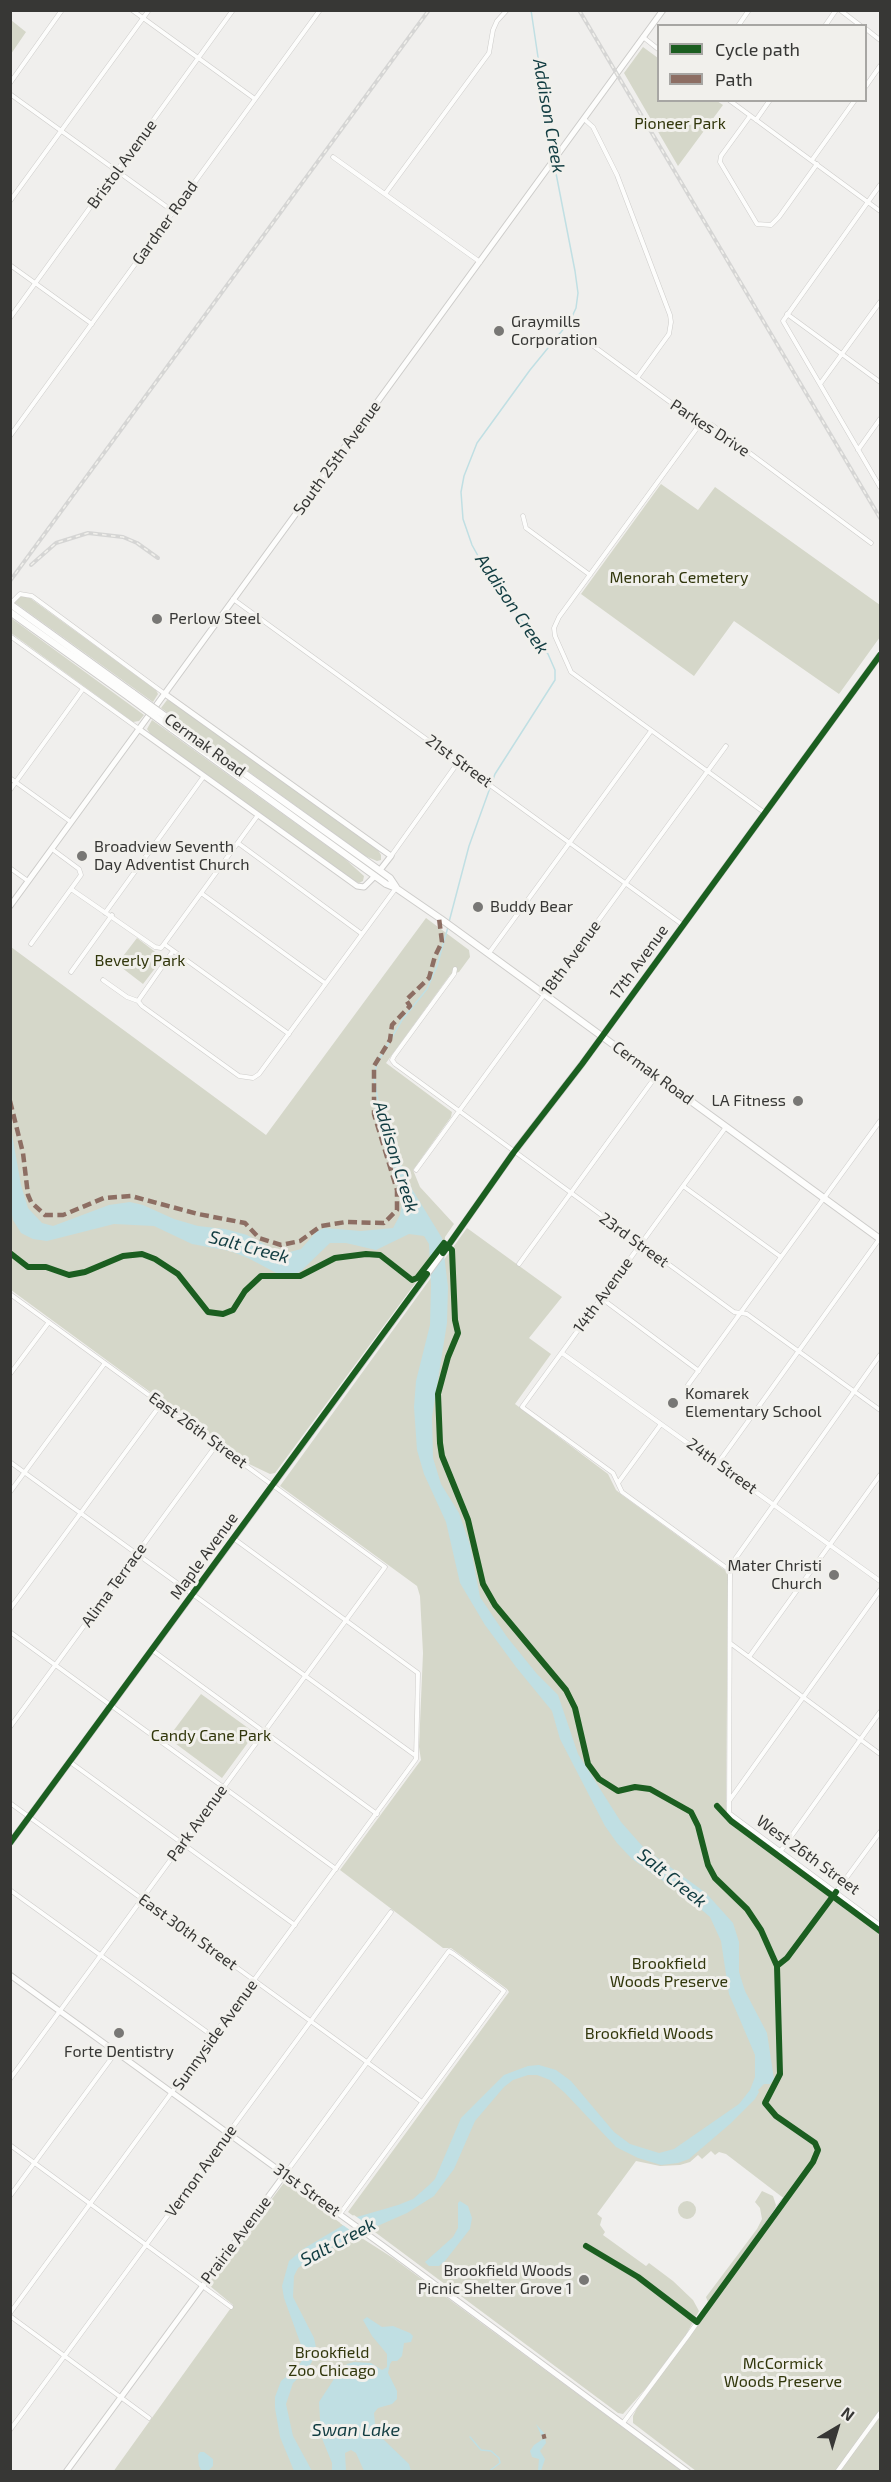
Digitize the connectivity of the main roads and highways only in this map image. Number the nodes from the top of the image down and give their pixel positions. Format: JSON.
{"nodes":[{"id":1,"x":663,"y":10,"type":"edge"},
{"id":2,"x":10,"y":604,"type":"edge"},
{"id":3,"x":10,"y":612,"type":"edge"},
{"id":4,"x":28,"y":621,"type":"junction"},
{"id":5,"x":880,"y":655,"type":"edge"},
{"id":6,"x":165,"y":694,"type":"junction"},
{"id":7,"x":174,"y":727,"type":"junction"},
{"id":8,"x":140,"y":729,"type":"junction"},
{"id":9,"x":380,"y":870,"type":"junction"},
{"id":10,"x":375,"y":876,"type":"junction"},
{"id":11,"x":396,"y":888,"type":"junction"},
{"id":12,"x":10,"y":906,"type":"edge"},
{"id":13,"x":602,"y":1036,"type":"junction"},
{"id":14,"x":880,"y":1238,"type":"edge"},
{"id":15,"x":419,"y":1284,"type":"joint"},
{"id":16,"x":10,"y":1844,"type":"edge"},
{"id":17,"x":10,"y":1975,"type":"edge"},
{"id":18,"x":285,"y":2174,"type":"junction"},
{"id":19,"x":66,"y":2472,"type":"edge"},
{"id":20,"x":688,"y":2472,"type":"edge"}],
"edges":[{"from":1,"to":6,"type":"main road","name":"South 25th Avenue"},
{"from":2,"to":4,"type":"main road","name":"Cermak Road"},
{"from":3,"to":4,"type":"main road","name":"Cermak Road"},
{"from":4,"to":7,"type":"main road","name":"Cermak Road","bridge":true},
{"from":5,"to":13,"type":"main road","name":"17th Avenue"},
{"from":6,"to":8,"type":"main road","name":"South 25th Avenue"},
{"from":6,"to":9,"type":"main road"},
{"from":7,"to":9,"type":"main road","name":"Cermak Road"},
{"from":7,"to":10,"type":"main road","name":"Cermak Road"},
{"from":8,"to":10,"type":"main road"},
{"from":8,"to":12,"type":"main road","name":"South 25th Avenue"},
{"from":9,"to":11,"type":"main road","name":"Cermak Road"},
{"from":10,"to":11,"type":"main road","name":"Cermak Road"},
{"from":11,"to":13,"type":"main road","name":"Cermak Road"},
{"from":13,"to":14,"type":"main road","name":"Cermak Road"},
{"from":13,"to":15,"type":"main road","name":"17th Avenue"},
{"from":15,"to":16,"type":"main road","name":"Maple Avenue"},
{"from":17,"to":18,"type":"main road","name":"31st Street"},
{"from":18,"to":19,"type":"main road","name":"Prairie Avenue"},
{"from":18,"to":20,"type":"main road","name":"31st Street"}]}
